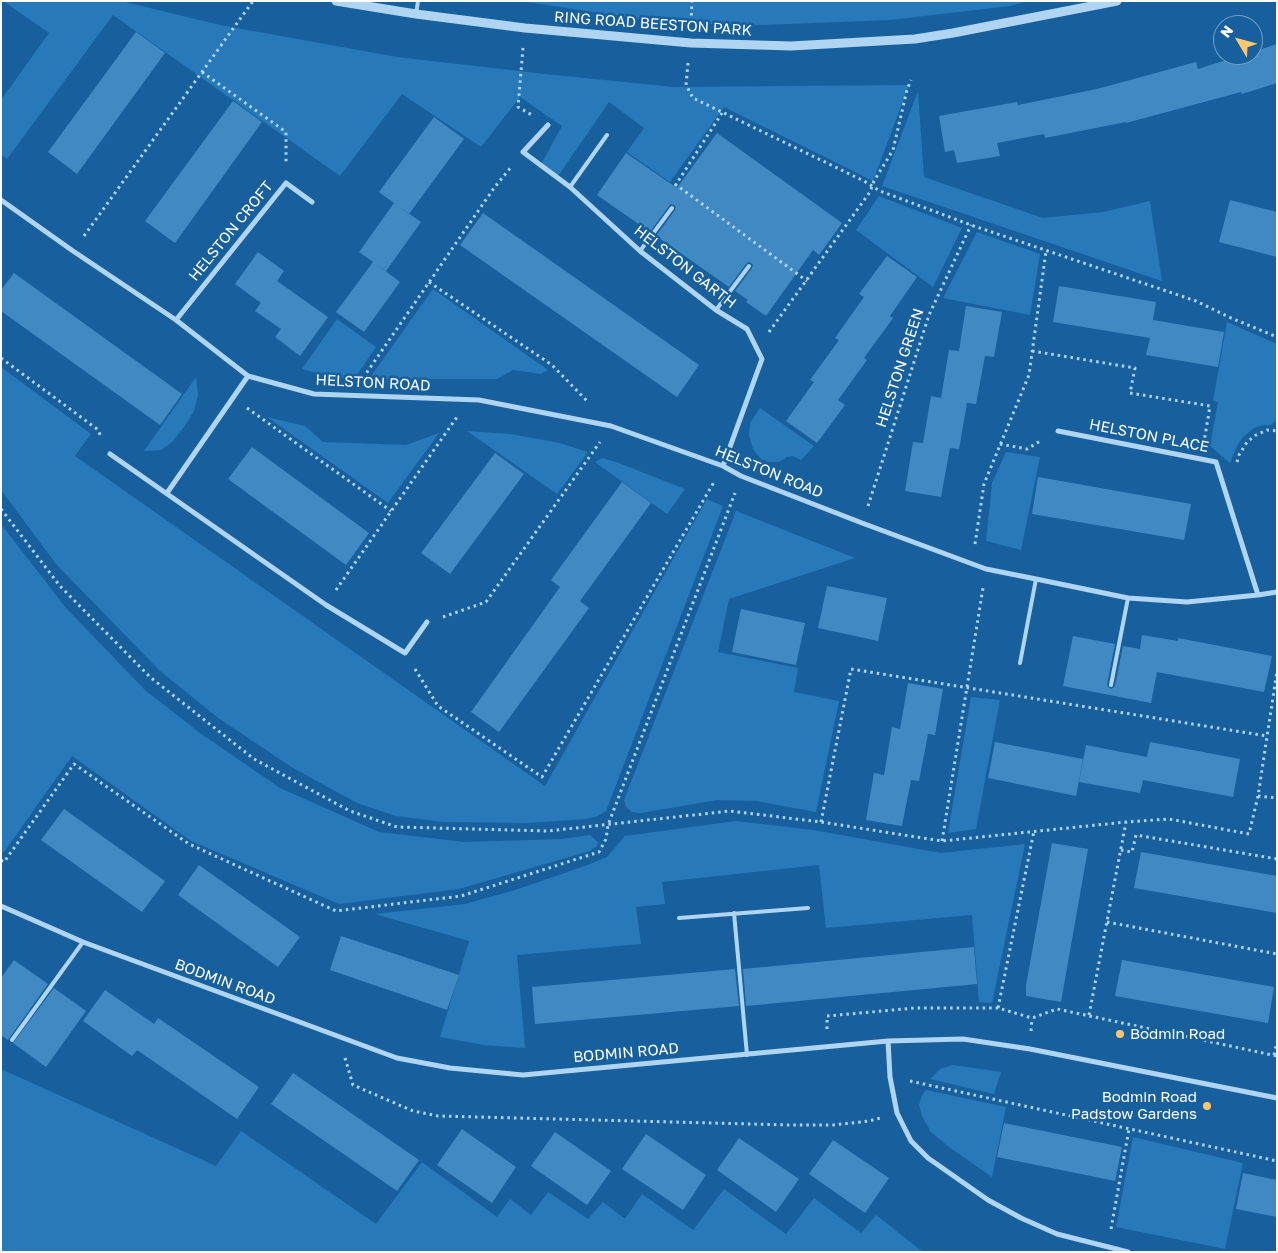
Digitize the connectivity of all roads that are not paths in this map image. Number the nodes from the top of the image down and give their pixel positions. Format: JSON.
{"nodes":[{"id":1,"x":336,"y":1,"type":"edge"},
{"id":2,"x":418,"y":1,"type":"edge"},
{"id":3,"x":1117,"y":1,"type":"edge"},
{"id":4,"x":416,"y":14,"type":"junction"},
{"id":5,"x":548,"y":125,"type":"road end"},
{"id":6,"x":607,"y":134,"type":"dead end"},
{"id":7,"x":570,"y":187,"type":"junction"},
{"id":8,"x":1,"y":200,"type":"edge"},
{"id":9,"x":312,"y":202,"type":"dead end"},
{"id":10,"x":672,"y":208,"type":"road end"},
{"id":11,"x":640,"y":251,"type":"junction"},
{"id":12,"x":749,"y":266,"type":"dead end"},
{"id":13,"x":716,"y":310,"type":"junction"},
{"id":14,"x":176,"y":320,"type":"junction"},
{"id":15,"x":248,"y":376,"type":"junction"},
{"id":16,"x":1058,"y":431,"type":"road end"},
{"id":17,"x":110,"y":454,"type":"road end"},
{"id":18,"x":723,"y":466,"type":"junction"},
{"id":19,"x":167,"y":493,"type":"junction"},
{"id":20,"x":1036,"y":579,"type":"junction"},
{"id":21,"x":1277,"y":592,"type":"edge"},
{"id":22,"x":1258,"y":595,"type":"junction"},
{"id":23,"x":1128,"y":598,"type":"junction"},
{"id":24,"x":427,"y":622,"type":"road end"},
{"id":25,"x":1020,"y":663,"type":"dead end"},
{"id":26,"x":1111,"y":685,"type":"dead end"},
{"id":27,"x":1,"y":906,"type":"edge"},
{"id":28,"x":808,"y":908,"type":"dead end"},
{"id":29,"x":734,"y":914,"type":"junction"},
{"id":30,"x":678,"y":918,"type":"dead end"},
{"id":31,"x":83,"y":942,"type":"junction"},
{"id":32,"x":12,"y":1040,"type":"dead end"},
{"id":33,"x":888,"y":1041,"type":"junction"},
{"id":34,"x":747,"y":1055,"type":"junction"},
{"id":35,"x":1277,"y":1098,"type":"edge"},
{"id":36,"x":1128,"y":1252,"type":"edge"}],
"edges":[{"from":1,"to":4,"type":"street","name":"RING ROAD BEESTON PARK"},
{"from":2,"to":4,"type":"lane"},
{"from":3,"to":4,"type":"street","name":"RING ROAD BEESTON PARK"},
{"from":5,"to":7,"type":"street","name":"HELSTON GARTH"},
{"from":6,"to":7,"type":"lane"},
{"from":7,"to":11,"type":"street","name":"HELSTON GARTH"},
{"from":8,"to":14,"type":"street","name":"HELSTON ROAD"},
{"from":9,"to":14,"type":"street","name":"HELSTON CROFT"},
{"from":10,"to":11,"type":"lane"},
{"from":11,"to":13,"type":"street","name":"HELSTON GARTH"},
{"from":12,"to":13,"type":"lane"},
{"from":13,"to":18,"type":"street","name":"HELSTON GARTH"},
{"from":14,"to":15,"type":"street","name":"HELSTON ROAD"},
{"from":15,"to":18,"type":"street","name":"HELSTON ROAD"},
{"from":15,"to":19,"type":"street"},
{"from":16,"to":22,"type":"street","name":"HELSTON PLACE"},
{"from":17,"to":19,"type":"street"},
{"from":18,"to":20,"type":"street","name":"HELSTON ROAD"},
{"from":19,"to":24,"type":"street"},
{"from":20,"to":23,"type":"street","name":"HELSTON ROAD"},
{"from":20,"to":25,"type":"lane"},
{"from":21,"to":22,"type":"street","name":"HELSTON ROAD"},
{"from":22,"to":23,"type":"street","name":"HELSTON ROAD"},
{"from":23,"to":26,"type":"lane"},
{"from":27,"to":31,"type":"street","name":"BODMIN ROAD"},
{"from":28,"to":29,"type":"lane"},
{"from":29,"to":30,"type":"lane"},
{"from":29,"to":34,"type":"lane"},
{"from":31,"to":32,"type":"lane"},
{"from":31,"to":34,"type":"street","name":"BODMIN ROAD"},
{"from":33,"to":34,"type":"street","name":"BODMIN ROAD"},
{"from":33,"to":35,"type":"street","name":"BODMIN ROAD"},
{"from":33,"to":36,"type":"street"}]}
